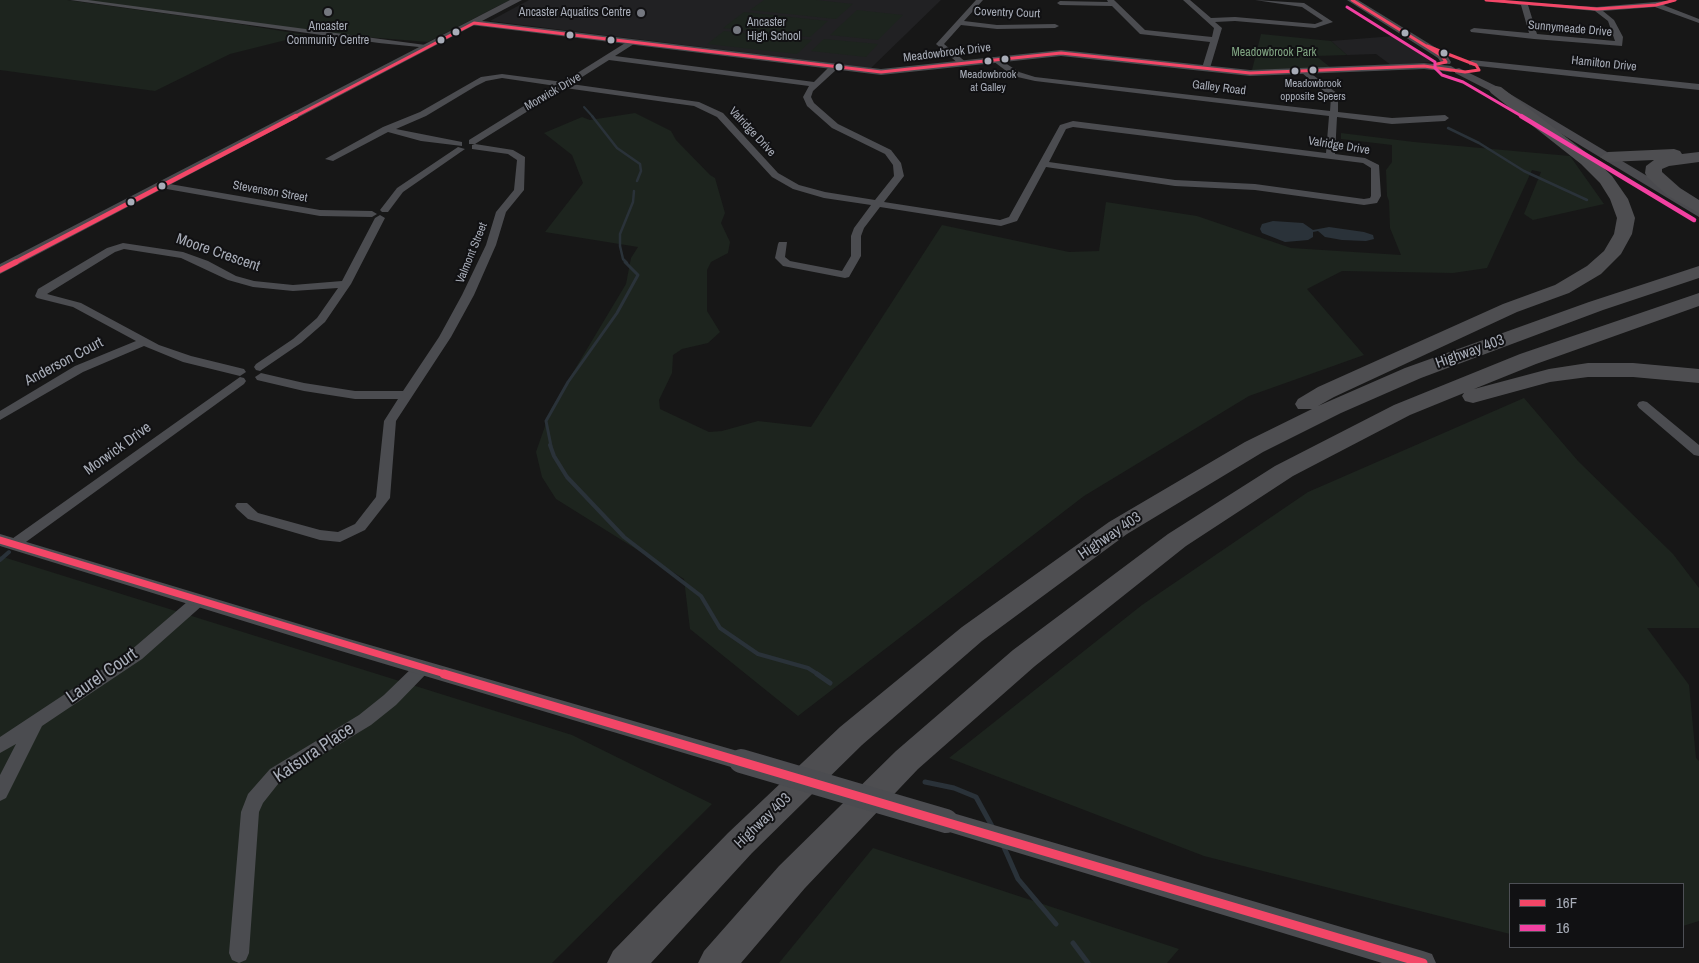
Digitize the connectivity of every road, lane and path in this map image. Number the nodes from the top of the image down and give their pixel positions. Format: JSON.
{"nodes":[{"id":1,"x":73,"y":0,"type":"edge"},
{"id":2,"x":517,"y":0,"type":"edge"},
{"id":3,"x":980,"y":0,"type":"edge"},
{"id":4,"x":1186,"y":0,"type":"edge"},
{"id":5,"x":1258,"y":0,"type":"edge"},
{"id":6,"x":1352,"y":0,"type":"edge"},
{"id":7,"x":1486,"y":0,"type":"edge"},
{"id":8,"x":1675,"y":0,"type":"edge"},
{"id":9,"x":1060,"y":2,"type":"dead end"},
{"id":10,"x":1112,"y":2,"type":"edge"},
{"id":11,"x":1524,"y":4,"type":"junction"},
{"id":12,"x":1656,"y":5,"type":"junction"},
{"id":13,"x":1597,"y":9,"type":"junction"},
{"id":14,"x":1210,"y":20,"type":"junction"},
{"id":15,"x":1699,"y":21,"type":"edge"},
{"id":16,"x":474,"y":23,"type":"junction"},
{"id":17,"x":959,"y":23,"type":"junction"},
{"id":18,"x":1054,"y":26,"type":"dead end"},
{"id":19,"x":1474,"y":30,"type":"dead end"},
{"id":20,"x":1534,"y":37,"type":"junction"},
{"id":21,"x":1215,"y":40,"type":"junction"},
{"id":22,"x":633,"y":42,"type":"junction"},
{"id":23,"x":429,"y":46,"type":"junction"},
{"id":24,"x":1427,"y":46,"type":"junction"},
{"id":25,"x":608,"y":58,"type":"junction"},
{"id":26,"x":996,"y":59,"type":"junction"},
{"id":27,"x":962,"y":63,"type":"junction"},
{"id":28,"x":1450,"y":66,"type":"junction"},
{"id":29,"x":1474,"y":66,"type":"junction"},
{"id":30,"x":834,"y":67,"type":"junction"},
{"id":31,"x":1206,"y":68,"type":"junction"},
{"id":32,"x":1306,"y":71,"type":"junction"},
{"id":33,"x":814,"y":84,"type":"junction"},
{"id":34,"x":565,"y":86,"type":"junction"},
{"id":35,"x":1699,"y":87,"type":"edge"},
{"id":36,"x":1496,"y":90,"type":"junction"},
{"id":37,"x":1334,"y":114,"type":"junction"},
{"id":38,"x":1445,"y":118,"type":"dead end"},
{"id":39,"x":386,"y":129,"type":"junction"},
{"id":40,"x":474,"y":144,"type":"junction"},
{"id":41,"x":460,"y":147,"type":"junction"},
{"id":42,"x":1699,"y":152,"type":"edge"},
{"id":43,"x":1330,"y":156,"type":"junction"},
{"id":44,"x":1608,"y":157,"type":"junction"},
{"id":45,"x":1699,"y":157,"type":"edge"},
{"id":46,"x":330,"y":159,"type":"dead end"},
{"id":47,"x":1044,"y":164,"type":"junction"},
{"id":48,"x":164,"y":186,"type":"junction"},
{"id":49,"x":878,"y":204,"type":"junction"},
{"id":50,"x":1699,"y":208,"type":"edge"},
{"id":51,"x":1699,"y":213,"type":"edge"},
{"id":52,"x":379,"y":214,"type":"junction"},
{"id":53,"x":783,"y":244,"type":"dead end"},
{"id":54,"x":1699,"y":266,"type":"edge"},
{"id":55,"x":0,"y":270,"type":"edge"},
{"id":56,"x":1699,"y":272,"type":"edge"},
{"id":57,"x":346,"y":284,"type":"junction"},
{"id":58,"x":1699,"y":299,"type":"edge"},
{"id":59,"x":1596,"y":306,"type":"junction"},
{"id":60,"x":145,"y":341,"type":"junction"},
{"id":61,"x":260,"y":372,"type":"junction"},
{"id":62,"x":240,"y":376,"type":"junction"},
{"id":63,"x":1699,"y":376,"type":"edge"},
{"id":64,"x":405,"y":395,"type":"junction"},
{"id":65,"x":1643,"y":404,"type":"dead end"},
{"id":66,"x":0,"y":416,"type":"edge"},
{"id":67,"x":1699,"y":452,"type":"edge"},
{"id":68,"x":242,"y":506,"type":"dead end"},
{"id":69,"x":1118,"y":528,"type":"junction"},
{"id":70,"x":1177,"y":540,"type":"junction"},
{"id":71,"x":7,"y":542,"type":"edge"},
{"id":72,"x":200,"y":600,"type":"junction"},
{"id":73,"x":423,"y":666,"type":"junction"},
{"id":74,"x":37,"y":722,"type":"junction"},
{"id":75,"x":0,"y":746,"type":"edge"},
{"id":76,"x":0,"y":793,"type":"edge"},
{"id":77,"x":239,"y":953,"type":"dead end"},
{"id":78,"x":626,"y":963,"type":"edge"},
{"id":79,"x":717,"y":963,"type":"edge"},
{"id":80,"x":1423,"y":963,"type":"edge"}],
"edges":[{"from":1,"to":23,"type":"street"},
{"from":2,"to":16,"type":"main road"},
{"from":3,"to":17,"type":"street"},
{"from":4,"to":14,"type":"street"},
{"from":5,"to":14,"type":"street"},
{"from":6,"to":24,"type":"main road"},
{"from":7,"to":11,"type":"street"},
{"from":8,"to":12,"type":"street"},
{"from":9,"to":10,"type":"street"},
{"from":10,"to":21,"type":"street"},
{"from":11,"to":13,"type":"street"},
{"from":11,"to":20,"type":"street"},
{"from":12,"to":13,"type":"street"},
{"from":12,"to":15,"type":"street"},
{"from":13,"to":20,"type":"street","name":"Sunnymeade Drive"},
{"from":14,"to":21,"type":"street"},
{"from":16,"to":22,"type":"street","name":"Meadowbrook Drive"},
{"from":16,"to":23,"type":"main road"},
{"from":17,"to":18,"type":"street","name":"Coventry Court"},
{"from":17,"to":27,"type":"street"},
{"from":19,"to":20,"type":"street","name":"Sunnymeade Drive"},
{"from":21,"to":31,"type":"street"},
{"from":22,"to":25,"type":"street","name":"Morwick Drive"},
{"from":22,"to":30,"type":"street","name":"Meadowbrook Drive"},
{"from":23,"to":48,"type":"main road"},
{"from":24,"to":28,"type":"main road"},
{"from":24,"to":29,"type":"main road"},
{"from":25,"to":33,"type":"street"},
{"from":25,"to":34,"type":"street","name":"Morwick Drive"},
{"from":26,"to":27,"type":"street","name":"Meadowbrook Drive"},
{"from":26,"to":31,"type":"street","name":"Meadowbrook Drive"},
{"from":26,"to":37,"type":"street","name":"Galley Road"},
{"from":27,"to":30,"type":"street","name":"Meadowbrook Drive"},
{"from":28,"to":29,"type":"main road"},
{"from":28,"to":29,"type":"main road"},
{"from":28,"to":32,"type":"street","name":"Meadowbrook Drive"},
{"from":28,"to":36,"type":"main road"},
{"from":29,"to":35,"type":"street","name":"Hamilton Drive"},
{"from":29,"to":36,"type":"main road"},
{"from":30,"to":33,"type":"street"},
{"from":31,"to":32,"type":"street","name":"Meadowbrook Drive"},
{"from":32,"to":37,"type":"street"},
{"from":33,"to":49,"type":"street"},
{"from":34,"to":39,"type":"street","name":"Valridge Drive"},
{"from":34,"to":40,"type":"street","name":"Morwick Drive"},
{"from":34,"to":49,"type":"street","name":"Valridge Drive"},
{"from":36,"to":44,"type":"main road"},
{"from":36,"to":69,"type":"highway"},
{"from":37,"to":38,"type":"street","name":"Galley Road"},
{"from":37,"to":43,"type":"street"},
{"from":39,"to":41,"type":"street"},
{"from":39,"to":46,"type":"street","name":"Valridge Drive"},
{"from":40,"to":41,"type":"street"},
{"from":40,"to":64,"type":"street","name":"Valmont Street"},
{"from":41,"to":52,"type":"street"},
{"from":42,"to":44,"type":"highway"},
{"from":43,"to":47,"type":"street","name":"Valridge Drive"},
{"from":43,"to":47,"type":"street","name":"Valridge Drive"},
{"from":44,"to":51,"type":"main road"},
{"from":45,"to":50,"type":"highway"},
{"from":47,"to":49,"type":"street","name":"Valridge Drive"},
{"from":48,"to":52,"type":"street","name":"Stevenson Street"},
{"from":48,"to":55,"type":"main road"},
{"from":49,"to":53,"type":"street"},
{"from":52,"to":57,"type":"street"},
{"from":54,"to":59,"type":"highway"},
{"from":56,"to":59,"type":"highway","name":"Highway 403"},
{"from":57,"to":60,"type":"street","name":"Moore Crescent"},
{"from":57,"to":61,"type":"street"},
{"from":58,"to":70,"type":"highway","name":"Highway 403"},
{"from":59,"to":69,"type":"highway","name":"Highway 403"},
{"from":60,"to":62,"type":"street","name":"Moore Crescent"},
{"from":60,"to":66,"type":"street","name":"Anderson Court"},
{"from":61,"to":62,"type":"street"},
{"from":61,"to":64,"type":"street"},
{"from":62,"to":71,"type":"street","name":"Morwick Drive"},
{"from":63,"to":70,"type":"highway"},
{"from":64,"to":68,"type":"street"},
{"from":65,"to":67,"type":"street"},
{"from":69,"to":78,"type":"highway","name":"Highway 403"},
{"from":70,"to":79,"type":"highway","name":"Highway 403"},
{"from":71,"to":72,"type":"street"},
{"from":72,"to":73,"type":"street"},
{"from":72,"to":74,"type":"street","name":"Laurel Court"},
{"from":73,"to":77,"type":"street","name":"Katsura Place"},
{"from":73,"to":80,"type":"street","bridge":true},
{"from":74,"to":75,"type":"street","name":"Laurel Court"},
{"from":74,"to":76,"type":"street"}]}
